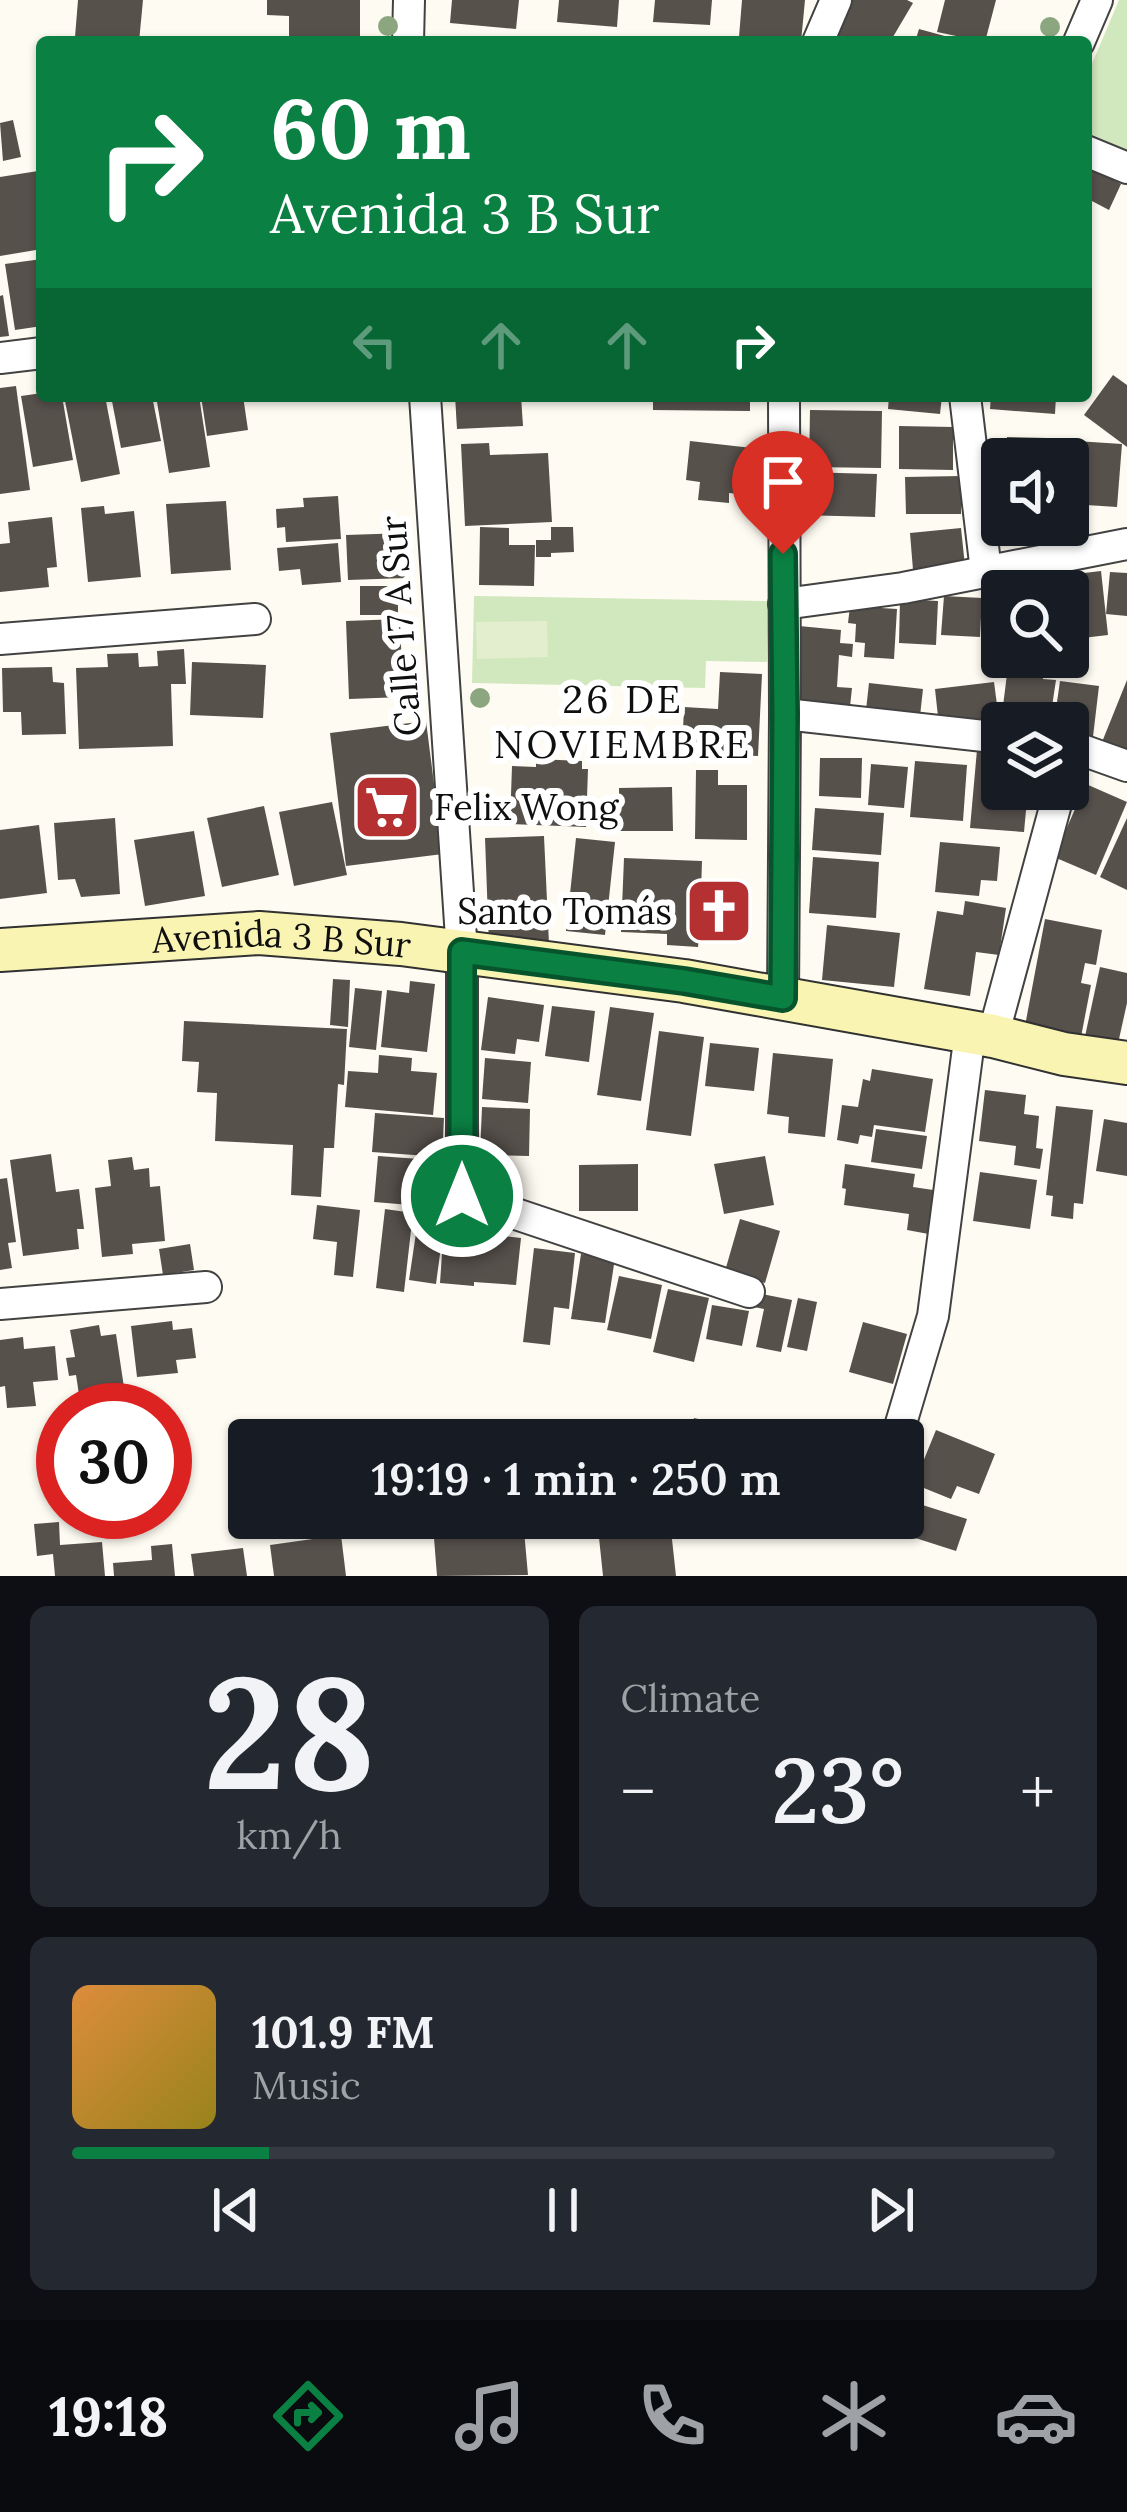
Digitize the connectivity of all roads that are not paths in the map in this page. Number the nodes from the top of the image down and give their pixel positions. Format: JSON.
{"nodes":[{"id":1,"x":409,"y":0,"type":"edge"},
{"id":2,"x":836,"y":0,"type":"edge"},
{"id":3,"x":1097,"y":0,"type":"edge"},
{"id":4,"x":408,"y":36,"type":"edge"},
{"id":5,"x":821,"y":36,"type":"edge"},
{"id":6,"x":1082,"y":36,"type":"edge"},
{"id":7,"x":1092,"y":153,"type":"edge"},
{"id":8,"x":1127,"y":168,"type":"edge"},
{"id":9,"x":36,"y":354,"type":"edge"},
{"id":10,"x":0,"y":358,"type":"edge"},
{"id":11,"x":425,"y":402,"type":"edge"},
{"id":12,"x":784,"y":402,"type":"edge"},
{"id":13,"x":966,"y":402,"type":"edge"},
{"id":14,"x":1127,"y":544,"type":"edge"},
{"id":15,"x":986,"y":570,"type":"edge"},
{"id":16,"x":991,"y":570,"type":"edge"},
{"id":17,"x":981,"y":572,"type":"edge"},
{"id":18,"x":784,"y":604,"type":"junction"},
{"id":19,"x":255,"y":619,"type":"dead end"},
{"id":20,"x":0,"y":638,"type":"edge"},
{"id":21,"x":785,"y":714,"type":"junction"},
{"id":22,"x":981,"y":736,"type":"edge"},
{"id":23,"x":1089,"y":756,"type":"edge"},
{"id":24,"x":1127,"y":766,"type":"edge"},
{"id":25,"x":1053,"y":810,"type":"edge"},
{"id":26,"x":0,"y":950,"type":"edge"},
{"id":27,"x":462,"y":952,"type":"junction"},
{"id":28,"x":783,"y":998,"type":"junction"},
{"id":29,"x":982,"y":1035,"type":"junction"},
{"id":30,"x":1127,"y":1063,"type":"edge"},
{"id":31,"x":206,"y":1287,"type":"dead end"},
{"id":32,"x":749,"y":1292,"type":"dead end"},
{"id":33,"x":0,"y":1304,"type":"edge"},
{"id":34,"x":902,"y":1419,"type":"edge"}],
"edges":[{"from":1,"to":4,"type":"street"},
{"from":2,"to":5,"type":"street"},
{"from":3,"to":6,"type":"street"},
{"from":7,"to":8,"type":"street"},
{"from":9,"to":10,"type":"street"},
{"from":11,"to":27,"type":"street","name":"Calle 17 A Sur"},
{"from":12,"to":18,"type":"street"},
{"from":13,"to":15,"type":"street"},
{"from":14,"to":16,"type":"street"},
{"from":17,"to":18,"type":"street"},
{"from":18,"to":21,"type":"street"},
{"from":19,"to":20,"type":"street"},
{"from":21,"to":22,"type":"street"},
{"from":21,"to":28,"type":"street"},
{"from":23,"to":24,"type":"street"},
{"from":25,"to":29,"type":"street"},
{"from":26,"to":27,"type":"street","name":"Avenida 3 B Sur"},
{"from":27,"to":28,"type":"street","name":"Avenida 3 B Sur"},
{"from":27,"to":32,"type":"street","name":"Calle 17 A Sur"},
{"from":28,"to":29,"type":"street","name":"Avenida 3 B Sur"},
{"from":29,"to":30,"type":"street","name":"Avenida 3 B Sur"},
{"from":29,"to":34,"type":"street"},
{"from":31,"to":33,"type":"street"}]}
